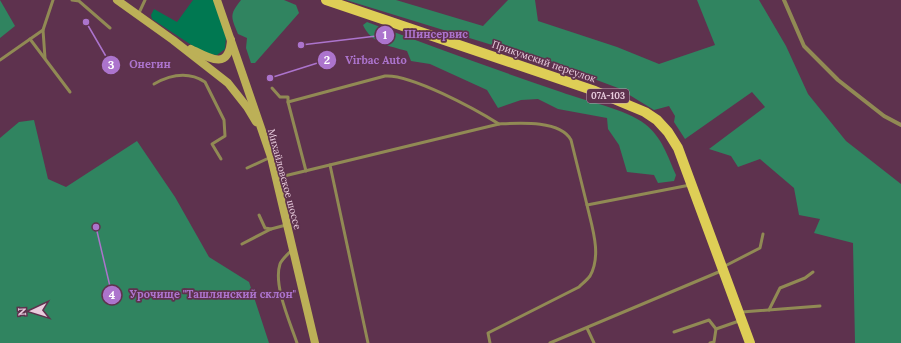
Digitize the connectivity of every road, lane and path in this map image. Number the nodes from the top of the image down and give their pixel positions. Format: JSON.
{"nodes":[{"id":1,"x":53,"y":0,"type":"edge"},
{"id":2,"x":72,"y":0,"type":"edge"},
{"id":3,"x":117,"y":0,"type":"edge"},
{"id":4,"x":145,"y":0,"type":"edge"},
{"id":5,"x":217,"y":0,"type":"edge"},
{"id":6,"x":326,"y":0,"type":"edge"},
{"id":7,"x":784,"y":0,"type":"edge"},
{"id":8,"x":138,"y":15,"type":"junction"},
{"id":9,"x":110,"y":28,"type":"dead end"},
{"id":10,"x":43,"y":30,"type":"junction"},
{"id":11,"x":231,"y":38,"type":"junction"},
{"id":12,"x":30,"y":39,"type":"junction"},
{"id":13,"x":172,"y":40,"type":"junction"},
{"id":14,"x":45,"y":58,"type":"junction"},
{"id":15,"x":0,"y":60,"type":"edge"},
{"id":16,"x":154,"y":84,"type":"dead end"},
{"id":17,"x":272,"y":88,"type":"dead end"},
{"id":18,"x":70,"y":92,"type":"dead end"},
{"id":19,"x":288,"y":102,"type":"junction"},
{"id":20,"x":499,"y":124,"type":"junction"},
{"id":21,"x":901,"y":125,"type":"edge"},
{"id":22,"x":266,"y":140,"type":"junction"},
{"id":23,"x":271,"y":157,"type":"junction"},
{"id":24,"x":221,"y":159,"type":"dead end"},
{"id":25,"x":330,"y":165,"type":"junction"},
{"id":26,"x":247,"y":168,"type":"dead end"},
{"id":27,"x":306,"y":171,"type":"junction"},
{"id":28,"x":276,"y":178,"type":"junction"},
{"id":29,"x":691,"y":185,"type":"junction"},
{"id":30,"x":587,"y":205,"type":"junction"},
{"id":31,"x":259,"y":215,"type":"dead end"},
{"id":32,"x":288,"y":225,"type":"junction"},
{"id":33,"x":271,"y":229,"type":"junction"},
{"id":34,"x":763,"y":234,"type":"dead end"},
{"id":35,"x":242,"y":244,"type":"dead end"},
{"id":36,"x":293,"y":248,"type":"junction"},
{"id":37,"x":722,"y":269,"type":"junction"},
{"id":38,"x":813,"y":272,"type":"dead end"},
{"id":39,"x":820,"y":306,"type":"dead end"},
{"id":40,"x":769,"y":310,"type":"junction"},
{"id":41,"x":739,"y":317,"type":"junction"},
{"id":42,"x":587,"y":328,"type":"junction"},
{"id":43,"x":716,"y":329,"type":"junction"},
{"id":44,"x":674,"y":332,"type":"dead end"},
{"id":45,"x":297,"y":343,"type":"edge"},
{"id":46,"x":315,"y":343,"type":"edge"},
{"id":47,"x":368,"y":343,"type":"edge"},
{"id":48,"x":490,"y":343,"type":"edge"},
{"id":49,"x":550,"y":343,"type":"edge"},
{"id":50,"x":594,"y":343,"type":"edge"},
{"id":51,"x":710,"y":343,"type":"edge"},
{"id":52,"x":750,"y":343,"type":"edge"}],
"edges":[{"from":1,"to":10,"type":"lane"},
{"from":2,"to":9,"type":"lane"},
{"from":3,"to":8,"type":"main road"},
{"from":4,"to":8,"type":"lane"},
{"from":5,"to":11,"type":"main road","name":"Михайловское шоссе"},
{"from":6,"to":29,"type":"main road","name":"Прикумский переулок","number":"07А-103"},
{"from":7,"to":21,"type":"street"},
{"from":8,"to":13,"type":"main road"},
{"from":10,"to":12,"type":"lane"},
{"from":10,"to":14,"type":"lane"},
{"from":11,"to":13,"type":"main road"},
{"from":11,"to":22,"type":"main road","name":"Михайловское шоссе"},
{"from":12,"to":14,"type":"lane"},
{"from":12,"to":15,"type":"lane"},
{"from":13,"to":22,"type":"main road"},
{"from":14,"to":18,"type":"lane"},
{"from":16,"to":24,"type":"lane"},
{"from":17,"to":19,"type":"lane"},
{"from":19,"to":20,"type":"lane"},
{"from":19,"to":27,"type":"lane"},
{"from":20,"to":25,"type":"lane"},
{"from":20,"to":30,"type":"lane"},
{"from":22,"to":23,"type":"main road","name":"Михайловское шоссе"},
{"from":23,"to":26,"type":"lane"},
{"from":23,"to":28,"type":"main road","name":"Михайловское шоссе"},
{"from":25,"to":27,"type":"lane"},
{"from":25,"to":47,"type":"lane"},
{"from":27,"to":28,"type":"lane"},
{"from":28,"to":32,"type":"main road","name":"Михайловское шоссе"},
{"from":29,"to":30,"type":"lane"},
{"from":29,"to":37,"type":"main road","name":"Прикумский переулок","number":"07А-103"},
{"from":30,"to":48,"type":"lane"},
{"from":31,"to":33,"type":"lane"},
{"from":32,"to":33,"type":"lane"},
{"from":32,"to":36,"type":"main road","name":"Михайловское шоссе"},
{"from":33,"to":35,"type":"lane"},
{"from":34,"to":37,"type":"lane"},
{"from":36,"to":45,"type":"lane"},
{"from":36,"to":46,"type":"main road","name":"Михайловское шоссе"},
{"from":37,"to":41,"type":"main road","name":"Прикумский переулок","number":"07А-103"},
{"from":37,"to":42,"type":"lane"},
{"from":38,"to":40,"type":"lane"},
{"from":39,"to":40,"type":"lane"},
{"from":40,"to":41,"type":"lane"},
{"from":41,"to":43,"type":"lane"},
{"from":41,"to":52,"type":"main road","name":"Прикумский переулок","number":"07А-103"},
{"from":42,"to":49,"type":"lane"},
{"from":42,"to":50,"type":"lane"},
{"from":43,"to":44,"type":"lane"},
{"from":43,"to":51,"type":"lane"}]}
